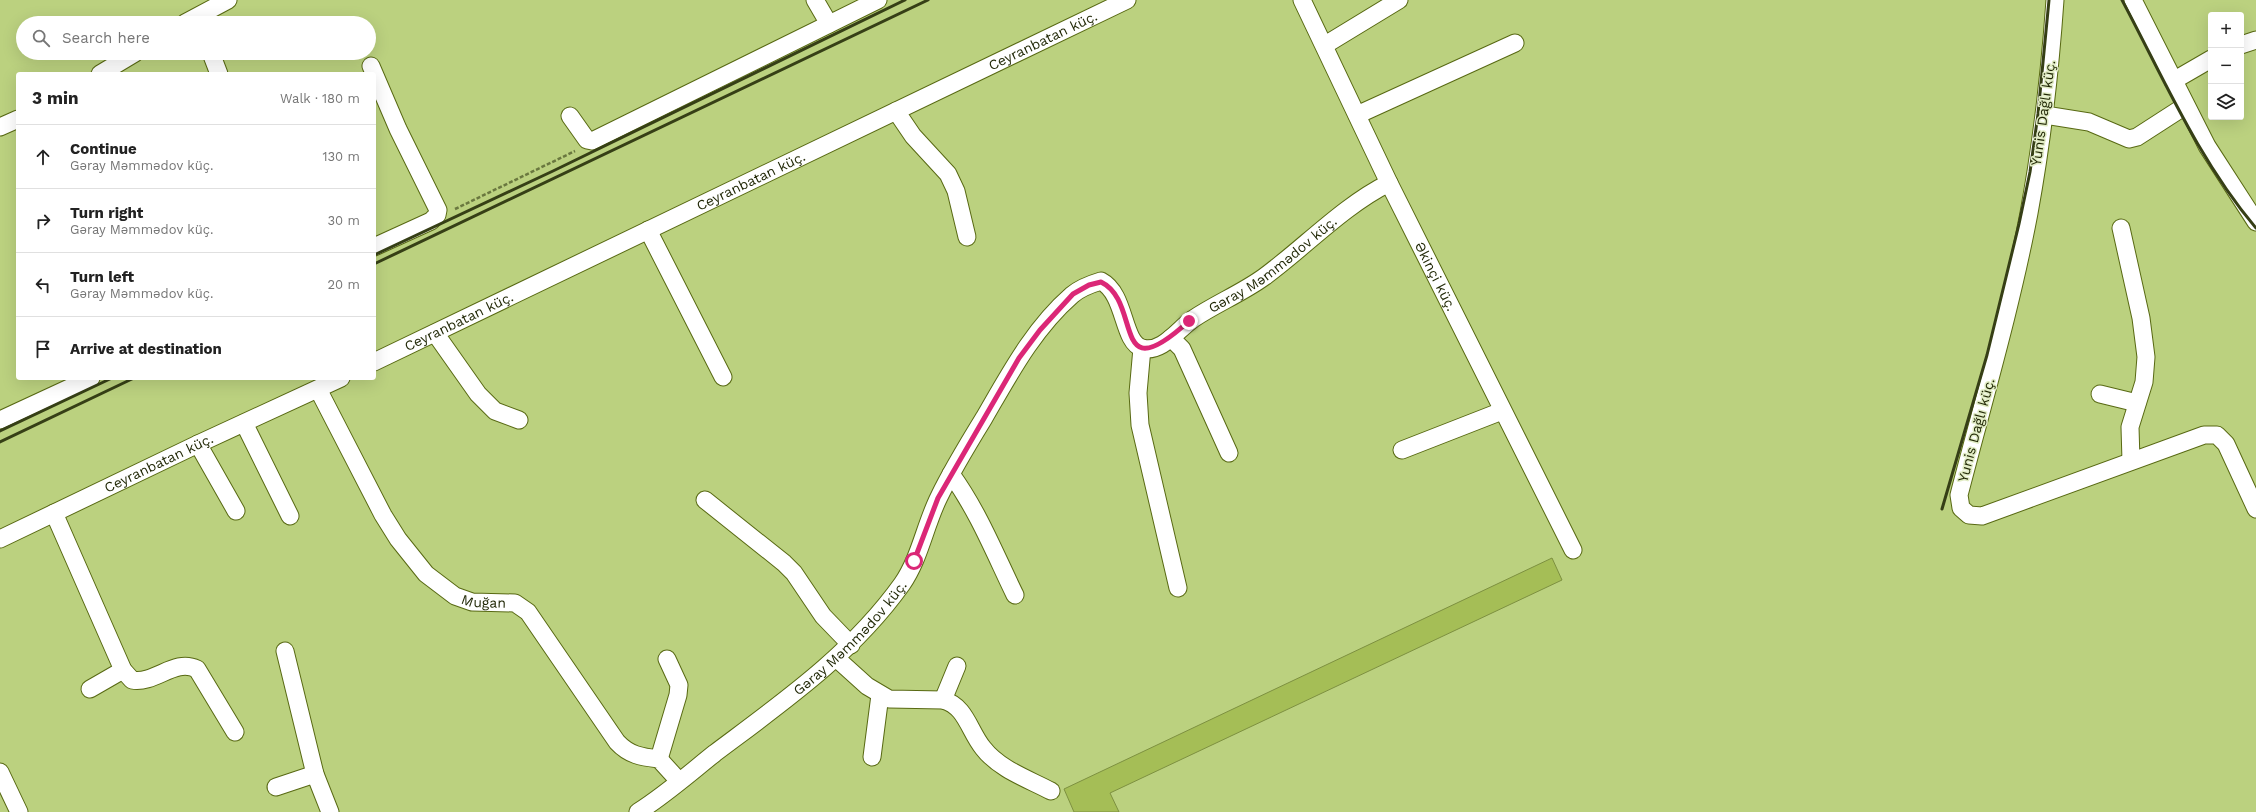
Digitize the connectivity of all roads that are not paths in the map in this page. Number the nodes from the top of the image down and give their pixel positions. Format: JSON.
{"nodes":[{"id":1,"x":228,"y":0,"type":"edge"},
{"id":2,"x":815,"y":0,"type":"edge"},
{"id":3,"x":878,"y":0,"type":"edge"},
{"id":4,"x":1127,"y":0,"type":"edge"},
{"id":5,"x":1302,"y":0,"type":"edge"},
{"id":6,"x":1398,"y":0,"type":"edge"},
{"id":7,"x":2056,"y":0,"type":"edge"},
{"id":8,"x":2133,"y":0,"type":"edge"},
{"id":9,"x":201,"y":16,"type":"edge"},
{"id":10,"x":830,"y":24,"type":"junction"},
{"id":11,"x":2256,"y":40,"type":"edge"},
{"id":12,"x":1515,"y":43,"type":"dead end"},
{"id":13,"x":2244,"y":44,"type":"edge"},
{"id":14,"x":1325,"y":45,"type":"junction"},
{"id":15,"x":123,"y":60,"type":"edge"},
{"id":16,"x":214,"y":60,"type":"edge"},
{"id":17,"x":2208,"y":61,"type":"edge"},
{"id":18,"x":371,"y":66,"type":"dead end"},
{"id":19,"x":103,"y":72,"type":"edge"},
{"id":20,"x":218,"y":72,"type":"edge"},
{"id":21,"x":374,"y":72,"type":"edge"},
{"id":22,"x":376,"y":78,"type":"edge"},
{"id":23,"x":2172,"y":80,"type":"junction"},
{"id":24,"x":2185,"y":106,"type":"junction"},
{"id":25,"x":896,"y":111,"type":"junction"},
{"id":26,"x":1357,"y":115,"type":"junction"},
{"id":27,"x":2045,"y":115,"type":"junction"},
{"id":28,"x":570,"y":116,"type":"dead end"},
{"id":29,"x":16,"y":120,"type":"edge"},
{"id":30,"x":0,"y":127,"type":"edge"},
{"id":31,"x":1389,"y":183,"type":"junction"},
{"id":32,"x":2256,"y":222,"type":"edge"},
{"id":33,"x":2121,"y":228,"type":"dead end"},
{"id":34,"x":648,"y":230,"type":"junction"},
{"id":35,"x":967,"y":237,"type":"dead end"},
{"id":36,"x":376,"y":246,"type":"edge"},
{"id":37,"x":435,"y":332,"type":"junction"},
{"id":38,"x":1171,"y":338,"type":"junction"},
{"id":39,"x":1142,"y":348,"type":"junction"},
{"id":40,"x":376,"y":361,"type":"edge"},
{"id":41,"x":723,"y":377,"type":"dead end"},
{"id":42,"x":87,"y":380,"type":"edge"},
{"id":43,"x":337,"y":380,"type":"edge"},
{"id":44,"x":318,"y":389,"type":"junction"},
{"id":45,"x":2100,"y":394,"type":"dead end"},
{"id":46,"x":2137,"y":403,"type":"junction"},
{"id":47,"x":1502,"y":411,"type":"junction"},
{"id":48,"x":0,"y":420,"type":"edge"},
{"id":49,"x":519,"y":420,"type":"dead end"},
{"id":50,"x":244,"y":423,"type":"junction"},
{"id":51,"x":198,"y":444,"type":"junction"},
{"id":52,"x":1402,"y":450,"type":"dead end"},
{"id":53,"x":1229,"y":453,"type":"dead end"},
{"id":54,"x":2131,"y":461,"type":"junction"},
{"id":55,"x":951,"y":474,"type":"junction"},
{"id":56,"x":705,"y":500,"type":"dead end"},
{"id":57,"x":2256,"y":509,"type":"edge"},
{"id":58,"x":236,"y":511,"type":"dead end"},
{"id":59,"x":54,"y":513,"type":"junction"},
{"id":60,"x":290,"y":516,"type":"dead end"},
{"id":61,"x":0,"y":539,"type":"edge"},
{"id":62,"x":1573,"y":550,"type":"dead end"},
{"id":63,"x":1178,"y":588,"type":"dead end"},
{"id":64,"x":1015,"y":595,"type":"dead end"},
{"id":65,"x":851,"y":645,"type":"junction"},
{"id":66,"x":285,"y":651,"type":"dead end"},
{"id":67,"x":836,"y":658,"type":"junction"},
{"id":68,"x":667,"y":659,"type":"dead end"},
{"id":69,"x":957,"y":666,"type":"dead end"},
{"id":70,"x":123,"y":670,"type":"junction"},
{"id":71,"x":90,"y":689,"type":"dead end"},
{"id":72,"x":880,"y":695,"type":"junction"},
{"id":73,"x":943,"y":700,"type":"junction"},
{"id":74,"x":235,"y":732,"type":"dead end"},
{"id":75,"x":872,"y":757,"type":"dead end"},
{"id":76,"x":659,"y":759,"type":"junction"},
{"id":77,"x":0,"y":772,"type":"edge"},
{"id":78,"x":315,"y":774,"type":"junction"},
{"id":79,"x":679,"y":781,"type":"junction"},
{"id":80,"x":276,"y":787,"type":"dead end"},
{"id":81,"x":1051,"y":791,"type":"dead end"},
{"id":82,"x":329,"y":811,"type":"edge"},
{"id":83,"x":19,"y":812,"type":"edge"},
{"id":84,"x":638,"y":812,"type":"edge"}],
"edges":[{"from":1,"to":9,"type":"street"},
{"from":2,"to":10,"type":"street"},
{"from":3,"to":10,"type":"street"},
{"from":4,"to":25,"type":"street","name":"Ceyranbatan küç."},
{"from":5,"to":14,"type":"street","name":"Əkinçi küç."},
{"from":6,"to":14,"type":"street"},
{"from":7,"to":27,"type":"street","name":"Yunis Dağlı küç."},
{"from":8,"to":23,"type":"street"},
{"from":10,"to":28,"type":"street"},
{"from":11,"to":13,"type":"street"},
{"from":12,"to":26,"type":"street"},
{"from":14,"to":26,"type":"street","name":"Əkinçi küç."},
{"from":15,"to":19,"type":"street"},
{"from":16,"to":20,"type":"street"},
{"from":17,"to":23,"type":"street"},
{"from":18,"to":21,"type":"street"},
{"from":22,"to":36,"type":"street"},
{"from":23,"to":24,"type":"street"},
{"from":24,"to":27,"type":"street"},
{"from":24,"to":32,"type":"street"},
{"from":25,"to":34,"type":"street","name":"Ceyranbatan küç."},
{"from":25,"to":35,"type":"street"},
{"from":26,"to":31,"type":"street","name":"Əkinçi küç."},
{"from":27,"to":54,"type":"street","name":"Yunis Dağlı küç."},
{"from":29,"to":30,"type":"street"},
{"from":31,"to":38,"type":"street","name":"Gəray Məmmədov küç."},
{"from":31,"to":47,"type":"street","name":"Əkinçi küç."},
{"from":33,"to":46,"type":"street"},
{"from":34,"to":37,"type":"street","name":"Ceyranbatan küç."},
{"from":34,"to":41,"type":"street"},
{"from":37,"to":40,"type":"street","name":"Ceyranbatan küç."},
{"from":37,"to":49,"type":"street"},
{"from":38,"to":39,"type":"street","name":"Gəray Məmmədov küç."},
{"from":38,"to":53,"type":"street"},
{"from":39,"to":55,"type":"street","name":"Gəray Məmmədov küç."},
{"from":39,"to":63,"type":"street"},
{"from":42,"to":48,"type":"street"},
{"from":43,"to":44,"type":"street","name":"Ceyranbatan küç."},
{"from":44,"to":50,"type":"street","name":"Ceyranbatan küç."},
{"from":44,"to":76,"type":"street","name":"Muğan"},
{"from":45,"to":46,"type":"street"},
{"from":46,"to":54,"type":"street"},
{"from":47,"to":52,"type":"street"},
{"from":47,"to":62,"type":"street","name":"Əkinçi küç."},
{"from":50,"to":51,"type":"street","name":"Ceyranbatan küç."},
{"from":50,"to":60,"type":"street"},
{"from":51,"to":58,"type":"street"},
{"from":51,"to":59,"type":"street","name":"Ceyranbatan küç."},
{"from":54,"to":57,"type":"street","name":"Yunis Dağlı küç."},
{"from":55,"to":64,"type":"street"},
{"from":55,"to":65,"type":"street","name":"Gəray Məmmədov küç."},
{"from":56,"to":65,"type":"street"},
{"from":59,"to":61,"type":"street","name":"Ceyranbatan küç."},
{"from":59,"to":70,"type":"street"},
{"from":65,"to":67,"type":"street","name":"Gəray Məmmədov küç."},
{"from":66,"to":78,"type":"street"},
{"from":67,"to":72,"type":"street"},
{"from":67,"to":79,"type":"street","name":"Gəray Məmmədov küç."},
{"from":68,"to":76,"type":"street"},
{"from":69,"to":73,"type":"street"},
{"from":70,"to":71,"type":"street"},
{"from":70,"to":74,"type":"street"},
{"from":72,"to":73,"type":"street"},
{"from":72,"to":75,"type":"street"},
{"from":73,"to":81,"type":"street"},
{"from":76,"to":79,"type":"street"},
{"from":77,"to":83,"type":"street"},
{"from":78,"to":80,"type":"street"},
{"from":78,"to":82,"type":"street"},
{"from":79,"to":84,"type":"street","name":"Gəray Məmmədov küç."}]}
